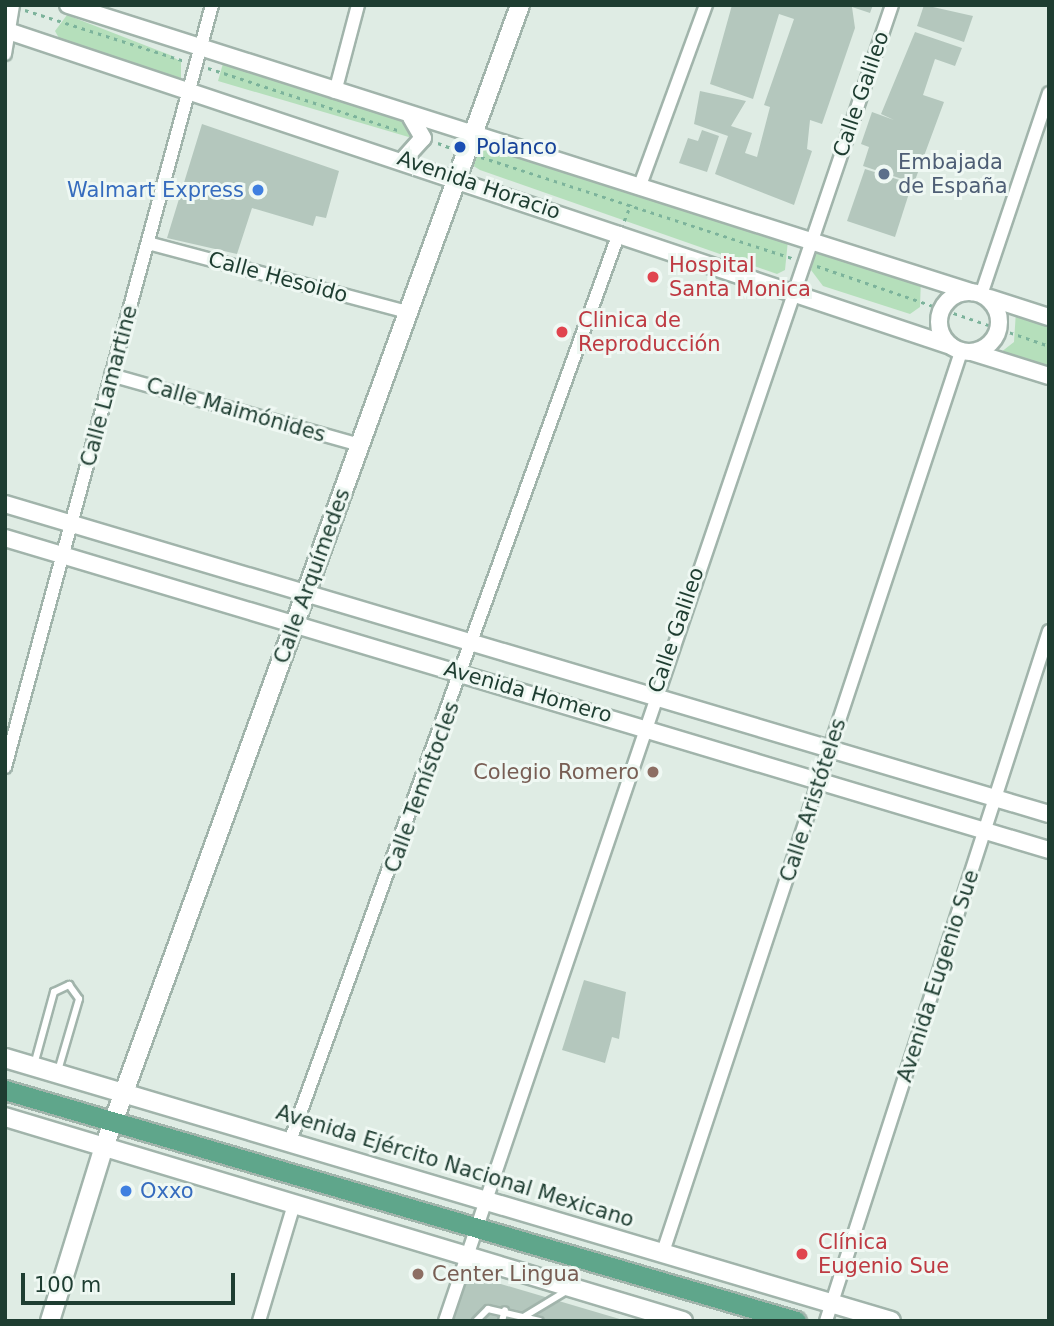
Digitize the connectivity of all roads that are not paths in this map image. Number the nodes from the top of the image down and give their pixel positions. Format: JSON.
{"nodes":[{"id":1,"x":13,"y":5,"type":"edge"},
{"id":2,"x":68,"y":5,"type":"edge"},
{"id":3,"x":212,"y":5,"type":"edge"},
{"id":4,"x":358,"y":5,"type":"edge"},
{"id":5,"x":520,"y":5,"type":"edge"},
{"id":6,"x":705,"y":5,"type":"edge"},
{"id":7,"x":892,"y":5,"type":"edge"},
{"id":8,"x":5,"y":12,"type":"edge"},
{"id":9,"x":8,"y":31,"type":"edge"},
{"id":10,"x":5,"y":54,"type":"edge"},
{"id":11,"x":199,"y":56,"type":"junction"},
{"id":12,"x":189,"y":89,"type":"junction"},
{"id":13,"x":335,"y":92,"type":"junction"},
{"id":14,"x":1049,"y":93,"type":"edge"},
{"id":15,"x":411,"y":117,"type":"junction"},
{"id":16,"x":469,"y":145,"type":"junction"},
{"id":17,"x":404,"y":159,"type":"junction"},
{"id":18,"x":457,"y":176,"type":"junction"},
{"id":19,"x":639,"y":188,"type":"junction"},
{"id":20,"x":619,"y":233,"type":"junction"},
{"id":21,"x":811,"y":240,"type":"junction"},
{"id":22,"x":148,"y":243,"type":"junction"},
{"id":23,"x":792,"y":295,"type":"junction"},
{"id":24,"x":980,"y":295,"type":"junction"},
{"id":25,"x":408,"y":312,"type":"junction"},
{"id":26,"x":1049,"y":317,"type":"edge"},
{"id":27,"x":962,"y":349,"type":"junction"},
{"id":28,"x":111,"y":375,"type":"junction"},
{"id":29,"x":1049,"y":376,"type":"edge"},
{"id":30,"x":360,"y":445,"type":"junction"},
{"id":31,"x":5,"y":504,"type":"edge"},
{"id":32,"x":71,"y":523,"type":"junction"},
{"id":33,"x":5,"y":538,"type":"edge"},
{"id":34,"x":63,"y":556,"type":"junction"},
{"id":35,"x":305,"y":593,"type":"junction"},
{"id":36,"x":294,"y":622,"type":"junction"},
{"id":37,"x":1049,"y":631,"type":"edge"},
{"id":38,"x":472,"y":643,"type":"junction"},
{"id":39,"x":464,"y":674,"type":"junction"},
{"id":40,"x":653,"y":695,"type":"junction"},
{"id":41,"x":643,"y":726,"type":"junction"},
{"id":42,"x":831,"y":747,"type":"junction"},
{"id":43,"x":5,"y":767,"type":"edge"},
{"id":44,"x":819,"y":780,"type":"junction"},
{"id":45,"x":995,"y":798,"type":"junction"},
{"id":46,"x":1049,"y":814,"type":"edge"},
{"id":47,"x":985,"y":830,"type":"junction"},
{"id":48,"x":1049,"y":850,"type":"edge"},
{"id":49,"x":5,"y":1058,"type":"edge"},
{"id":50,"x":33,"y":1067,"type":"junction"},
{"id":51,"x":57,"y":1073,"type":"junction"},
{"id":52,"x":5,"y":1090,"type":"edge"},
{"id":53,"x":124,"y":1094,"type":"junction"},
{"id":54,"x":5,"y":1117,"type":"edge"},
{"id":55,"x":113,"y":1125,"type":"junction"},
{"id":56,"x":290,"y":1141,"type":"junction"},
{"id":57,"x":104,"y":1147,"type":"junction"},
{"id":58,"x":482,"y":1199,"type":"junction"},
{"id":59,"x":294,"y":1204,"type":"junction"},
{"id":60,"x":472,"y":1226,"type":"junction"},
{"id":61,"x":663,"y":1252,"type":"junction"},
{"id":62,"x":466,"y":1256,"type":"junction"},
{"id":63,"x":572,"y":1287,"type":"junction"},
{"id":64,"x":833,"y":1302,"type":"junction"},
{"id":65,"x":505,"y":1310,"type":"junction"},
{"id":66,"x":640,"y":1315,"type":"edge"},
{"id":67,"x":525,"y":1316,"type":"junction"},
{"id":68,"x":477,"y":1318,"type":"edge"},
{"id":69,"x":50,"y":1321,"type":"edge"},
{"id":70,"x":259,"y":1321,"type":"edge"},
{"id":71,"x":445,"y":1321,"type":"edge"},
{"id":72,"x":502,"y":1321,"type":"edge"},
{"id":73,"x":540,"y":1321,"type":"edge"},
{"id":74,"x":683,"y":1321,"type":"edge"},
{"id":75,"x":796,"y":1321,"type":"edge"},
{"id":76,"x":826,"y":1321,"type":"edge"},
{"id":77,"x":891,"y":1321,"type":"edge"}],
"edges":[{"from":1,"to":8,"type":"street"},
{"from":1,"to":9,"type":"street"},
{"from":2,"to":11,"type":"street","name":"Avenida Horacio"},
{"from":3,"to":11,"type":"street","name":"Calle Lamartine"},
{"from":4,"to":13,"type":"street"},
{"from":5,"to":16,"type":"main road","name":"Calle Arquímedes"},
{"from":6,"to":19,"type":"street"},
{"from":7,"to":21,"type":"street","name":"Calle Galileo"},
{"from":9,"to":10,"type":"street"},
{"from":9,"to":12,"type":"street","name":"Avenida Horacio"},
{"from":11,"to":12,"type":"street","name":"Calle Lamartine"},
{"from":11,"to":13,"type":"street","name":"Avenida Horacio"},
{"from":12,"to":17,"type":"street","name":"Avenida Horacio"},
{"from":12,"to":22,"type":"street","name":"Calle Lamartine"},
{"from":13,"to":15,"type":"street","name":"Avenida Horacio"},
{"from":14,"to":24,"type":"street"},
{"from":15,"to":16,"type":"street","name":"Avenida Horacio"},
{"from":15,"to":17,"type":"street"},
{"from":16,"to":18,"type":"main road","name":"Calle Arquímedes"},
{"from":16,"to":19,"type":"street","name":"Avenida Horacio"},
{"from":17,"to":18,"type":"street","name":"Avenida Horacio"},
{"from":18,"to":20,"type":"street","name":"Avenida Horacio"},
{"from":18,"to":25,"type":"main road","name":"Calle Arquímedes"},
{"from":19,"to":21,"type":"street","name":"Avenida Horacio"},
{"from":20,"to":23,"type":"street","name":"Avenida Horacio"},
{"from":20,"to":38,"type":"street","name":"Calle Temístocles"},
{"from":21,"to":23,"type":"street","name":"Calle Galileo"},
{"from":21,"to":24,"type":"street","name":"Avenida Horacio"},
{"from":22,"to":25,"type":"street","name":"Calle Hesoido"},
{"from":22,"to":28,"type":"street","name":"Calle Lamartine"},
{"from":23,"to":27,"type":"street","name":"Avenida Horacio"},
{"from":23,"to":40,"type":"street","name":"Calle Galileo"},
{"from":24,"to":26,"type":"street","name":"Avenida Horacio"},
{"from":24,"to":27,"type":"street"},
{"from":24,"to":27,"type":"street"},
{"from":25,"to":30,"type":"main road","name":"Calle Arquímedes"},
{"from":27,"to":29,"type":"street","name":"Avenida Horacio"},
{"from":27,"to":42,"type":"street","name":"Calle Aristóteles"},
{"from":28,"to":30,"type":"street","name":"Calle Maimónides"},
{"from":28,"to":32,"type":"street","name":"Calle Lamartine"},
{"from":30,"to":35,"type":"main road","name":"Calle Arquímedes"},
{"from":31,"to":32,"type":"street","name":"Avenida Homero"},
{"from":32,"to":34,"type":"street","name":"Calle Lamartine"},
{"from":32,"to":35,"type":"street","name":"Avenida Homero"},
{"from":33,"to":34,"type":"street","name":"Avenida Homero"},
{"from":34,"to":36,"type":"street","name":"Avenida Homero"},
{"from":34,"to":43,"type":"street","name":"Calle Lamartine"},
{"from":35,"to":36,"type":"main road","name":"Calle Arquímedes"},
{"from":35,"to":38,"type":"street","name":"Avenida Homero"},
{"from":36,"to":39,"type":"street","name":"Avenida Homero"},
{"from":36,"to":53,"type":"main road","name":"Calle Arquímedes"},
{"from":37,"to":45,"type":"street","name":"Avenida Eugenio Sue"},
{"from":38,"to":39,"type":"street","name":"Calle Temístocles"},
{"from":38,"to":40,"type":"street","name":"Avenida Homero"},
{"from":39,"to":41,"type":"street","name":"Avenida Homero"},
{"from":39,"to":56,"type":"street","name":"Calle Temístocles"},
{"from":40,"to":41,"type":"street","name":"Calle Galileo"},
{"from":40,"to":42,"type":"street","name":"Avenida Homero"},
{"from":41,"to":44,"type":"street","name":"Avenida Homero"},
{"from":41,"to":58,"type":"street","name":"Calle Galileo"},
{"from":42,"to":44,"type":"street","name":"Calle Aristóteles"},
{"from":42,"to":45,"type":"street","name":"Avenida Homero"},
{"from":44,"to":47,"type":"street","name":"Avenida Homero"},
{"from":44,"to":61,"type":"street","name":"Calle Aristóteles"},
{"from":45,"to":46,"type":"street","name":"Avenida Homero"},
{"from":45,"to":47,"type":"street","name":"Avenida Eugenio Sue"},
{"from":47,"to":48,"type":"street","name":"Avenida Homero"},
{"from":47,"to":64,"type":"street","name":"Avenida Eugenio Sue"},
{"from":49,"to":50,"type":"main road","name":"Avenida Ejército Nacional Mexicano"},
{"from":50,"to":51,"type":"main road","name":"Avenida Ejército Nacional Mexicano"},
{"from":50,"to":51,"type":"lane"},
{"from":51,"to":53,"type":"main road","name":"Avenida Ejército Nacional Mexicano"},
{"from":52,"to":55,"type":"main road"},
{"from":53,"to":55,"type":"main road","name":"Calle Arquímedes"},
{"from":53,"to":56,"type":"main road","name":"Avenida Ejército Nacional Mexicano"},
{"from":54,"to":57,"type":"main road"},
{"from":55,"to":57,"type":"main road","name":"Calle Arquímedes"},
{"from":55,"to":60,"type":"main road"},
{"from":56,"to":58,"type":"main road","name":"Avenida Ejército Nacional Mexicano"},
{"from":57,"to":59,"type":"main road"},
{"from":57,"to":69,"type":"main road","name":"Calle Arquímedes"},
{"from":58,"to":60,"type":"street","name":"Calle Galileo"},
{"from":58,"to":61,"type":"main road","name":"Avenida Ejército Nacional Mexicano"},
{"from":59,"to":62,"type":"main road"},
{"from":59,"to":70,"type":"street"},
{"from":60,"to":62,"type":"street","name":"Calle Galileo"},
{"from":60,"to":75,"type":"main road"},
{"from":61,"to":64,"type":"main road","name":"Avenida Ejército Nacional Mexicano"},
{"from":62,"to":63,"type":"main road"},
{"from":62,"to":71,"type":"street","name":"Calle Galileo"},
{"from":63,"to":66,"type":"main road"},
{"from":63,"to":67,"type":"lane"},
{"from":64,"to":76,"type":"street","name":"Avenida Eugenio Sue"},
{"from":64,"to":77,"type":"main road","name":"Avenida Ejército Nacional Mexicano"},
{"from":65,"to":67,"type":"lane"},
{"from":65,"to":68,"type":"lane"},
{"from":65,"to":72,"type":"lane"},
{"from":66,"to":74,"type":"main road"},
{"from":67,"to":73,"type":"lane"}]}
